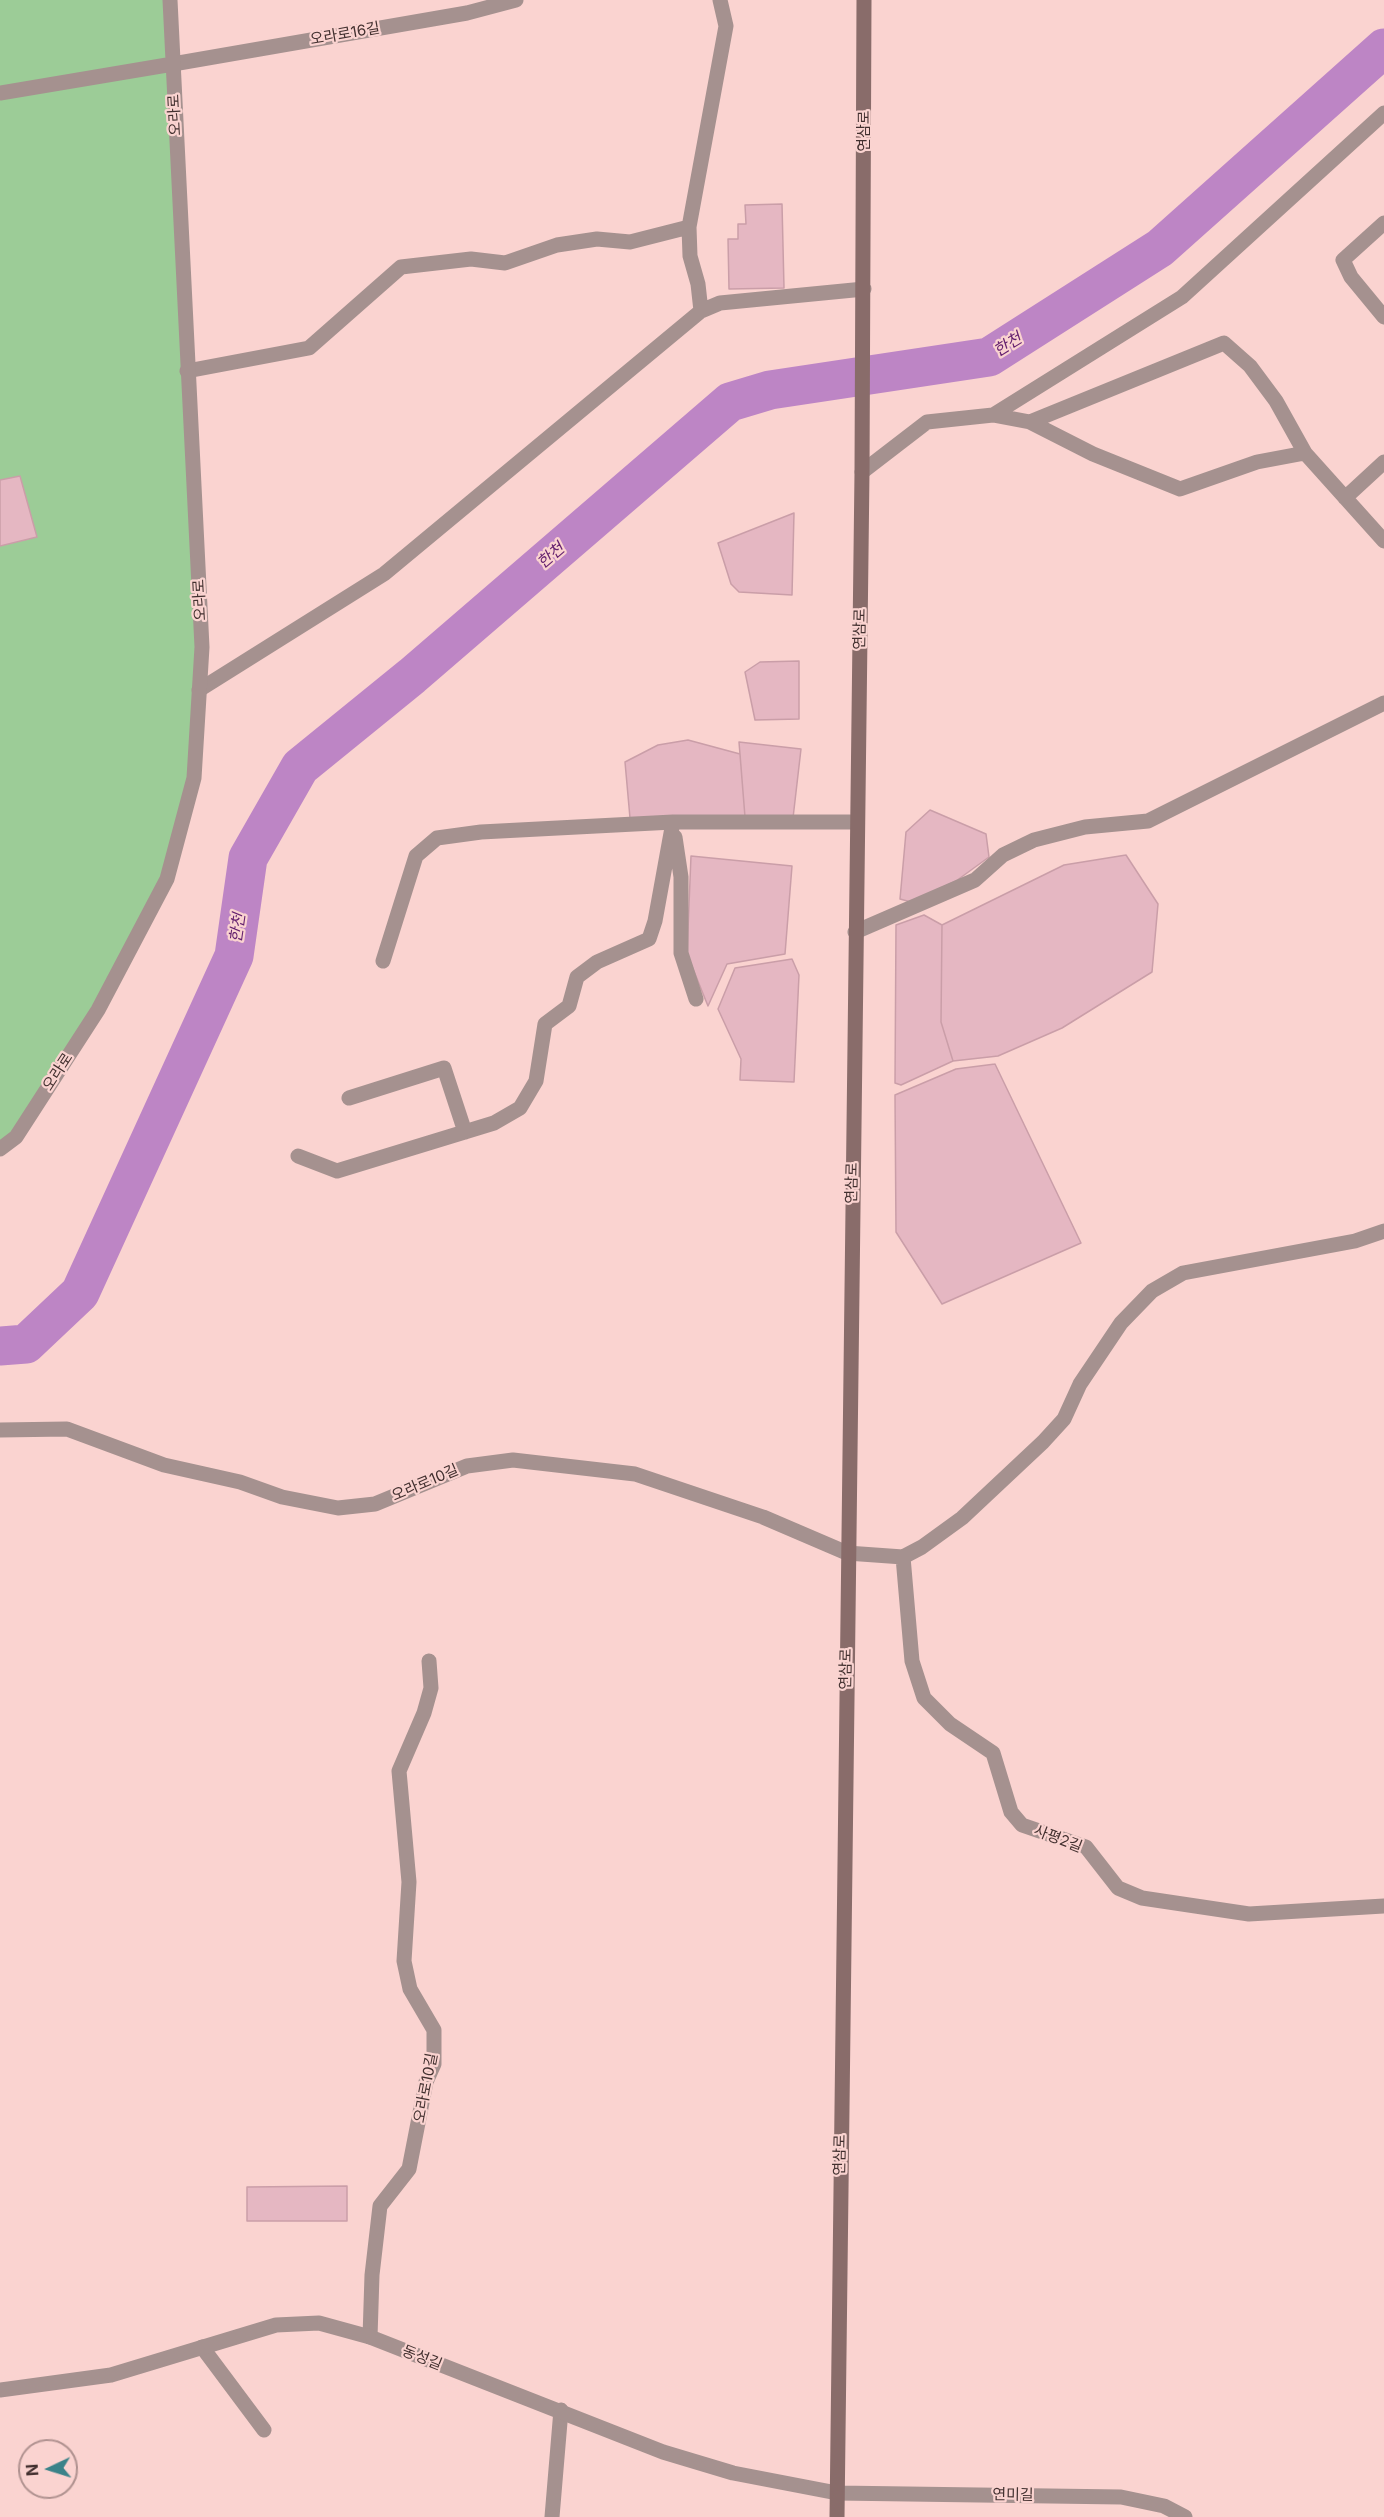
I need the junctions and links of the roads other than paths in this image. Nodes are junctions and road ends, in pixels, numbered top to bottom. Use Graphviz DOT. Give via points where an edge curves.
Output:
graph roads {
  1 [pos="170,0"];
  2 [pos="516,0"];
  3 [pos="720,0"];
  4 [pos="864,0"];
  5 [pos="464,7"];
  6 [pos="173,63"];
  7 [pos="0,93"];
  8 [pos="1384,113"];
  9 [pos="1384,223"];
  10 [pos="688,226"];
  11 [pos="864,294"];
  12 [pos="701,311"];
  13 [pos="1384,317"];
  14 [pos="187,371"];
  15 [pos="993,415"];
  16 [pos="1030,422"];
  17 [pos="1305,453"];
  18 [pos="1384,462"];
  19 [pos="862,472"];
  20 [pos="1346,498"];
  21 [pos="1384,541"];
  22 [pos="199,690"];
  23 [pos="1384,703"];
  24 [pos="673,822"];
  25 [pos="857,822"];
  26 [pos="855,932"];
  27 [pos="383,961"];
  28 [pos="696,999"];
  29 [pos="349,1098"];
  30 [pos="465,1132"];
  31 [pos="0,1149"];
  32 [pos="298,1156"];
  33 [pos="1384,1231"];
  34 [pos="0,1430"];
  35 [pos="847,1553"];
  36 [pos="903,1557"];
  37 [pos="429,1661"];
  38 [pos="1384,1906"];
  39 [pos="370,2337"];
  40 [pos="202,2347"];
  41 [pos="0,2390"];
  42 [pos="561,2410"];
  43 [pos="264,2430"];
  44 [pos="837,2493"];
  45 [pos="552,2517"];
  46 [pos="837,2517"];
  47 [pos="1185,2517"];
  1 -- 6 [label="street, 오라로"];
  2 -- 5 [label="street, 오라로16길"];
  3 -- 10 [label="street" via="726,26"];
  4 -- 11 [label="main road, 연삼로"];
  5 -- 6 [label="street, 오라로16길"];
  6 -- 7 [label="street, 오라로16길"];
  6 -- 14 [label="street, 오라로"];
  8 -- 15 [label="street" via="1182,297"];
  9 -- 13 [label="street" via="1343,260 1351,277"];
  10 -- 12 [label="street"];
  10 -- 14 [label="street" via="630,242 597,239 557,245 505,263 471,260 401,267 309,348"];
  11 -- 12 [label="street" via="720,303"];
  11 -- 19 [label="main road, 연삼로"];
  12 -- 22 [label="street" via="384,574"];
  14 -- 22 [label="street, 오라로" via="202,647"];
  15 -- 16 [label="street"];
  15 -- 19 [label="street" via="927,422"];
  16 -- 17 [label="street" via="1093,454 1180,489 1257,462"];
  16 -- 17 [label="street" via="1224,343 1250,366 1276,401"];
  17 -- 20 [label="street"];
  18 -- 20 [label="street"];
  19 -- 25 [label="main road, 연삼로"];
  20 -- 21 [label="street"];
  22 -- 31 [label="street, 오라로" via="194,778 166,879 98,1010 16,1137"];
  23 -- 26 [label="street" via="1148,821 1085,827 1034,840 1004,855 975,880"];
  24 -- 25 [label="street"];
  24 -- 27 [label="street" via="437,838 417,856"];
  24 -- 28 [label="street" via="681,877 681,953"];
  24 -- 30 [label="street" via="649,939 597,962 576,977 568,1006 545,1023 536,1081 520,1108 494,1123"];
  25 -- 26 [label="main road, 연삼로"];
  26 -- 35 [label="main road, 연삼로"];
  29 -- 30 [label="street" via="444,1068"];
  30 -- 32 [label="street" via="338,1171"];
  33 -- 36 [label="street" via="1355,1241 1183,1274 1152,1291 1121,1323 1080,1384 1064,1419 1043,1442 962,1518"];
  34 -- 35 [label="street, 오라로10길" via="67,1429 164,1466 338,1508 375,1504 467,1466 513,1460 635,1474 763,1517"];
  35 -- 36 [label="street, 오라로10길"];
  35 -- 44 [label="main road, 연삼로"];
  36 -- 38 [label="street, 사평2길" via="912,1661 924,1698 950,1724 993,1753 1011,1812 1022,1825 1086,1847 1118,1888 1142,1899 1249,1914"];
  37 -- 39 [label="street, 오라로10길" via="431,1688 399,1771 409,1882 404,1961 410,1989 434,2030 434,2064 426,2082 409,2169 380,2206"];
  39 -- 40 [label="street, 동성길" via="319,2323 276,2325"];
  39 -- 42 [label="street, 동성길"];
  40 -- 41 [label="street, 동성길" via="111,2375"];
  40 -- 43 [label="street"];
  42 -- 44 [label="street, 동성길" via="663,2452 733,2473"];
  42 -- 45 [label="street"];
  44 -- 46 [label="main road, 연삼로"];
  44 -- 47 [label="street, 연미길" via="1121,2497 1164,2506"];
}
